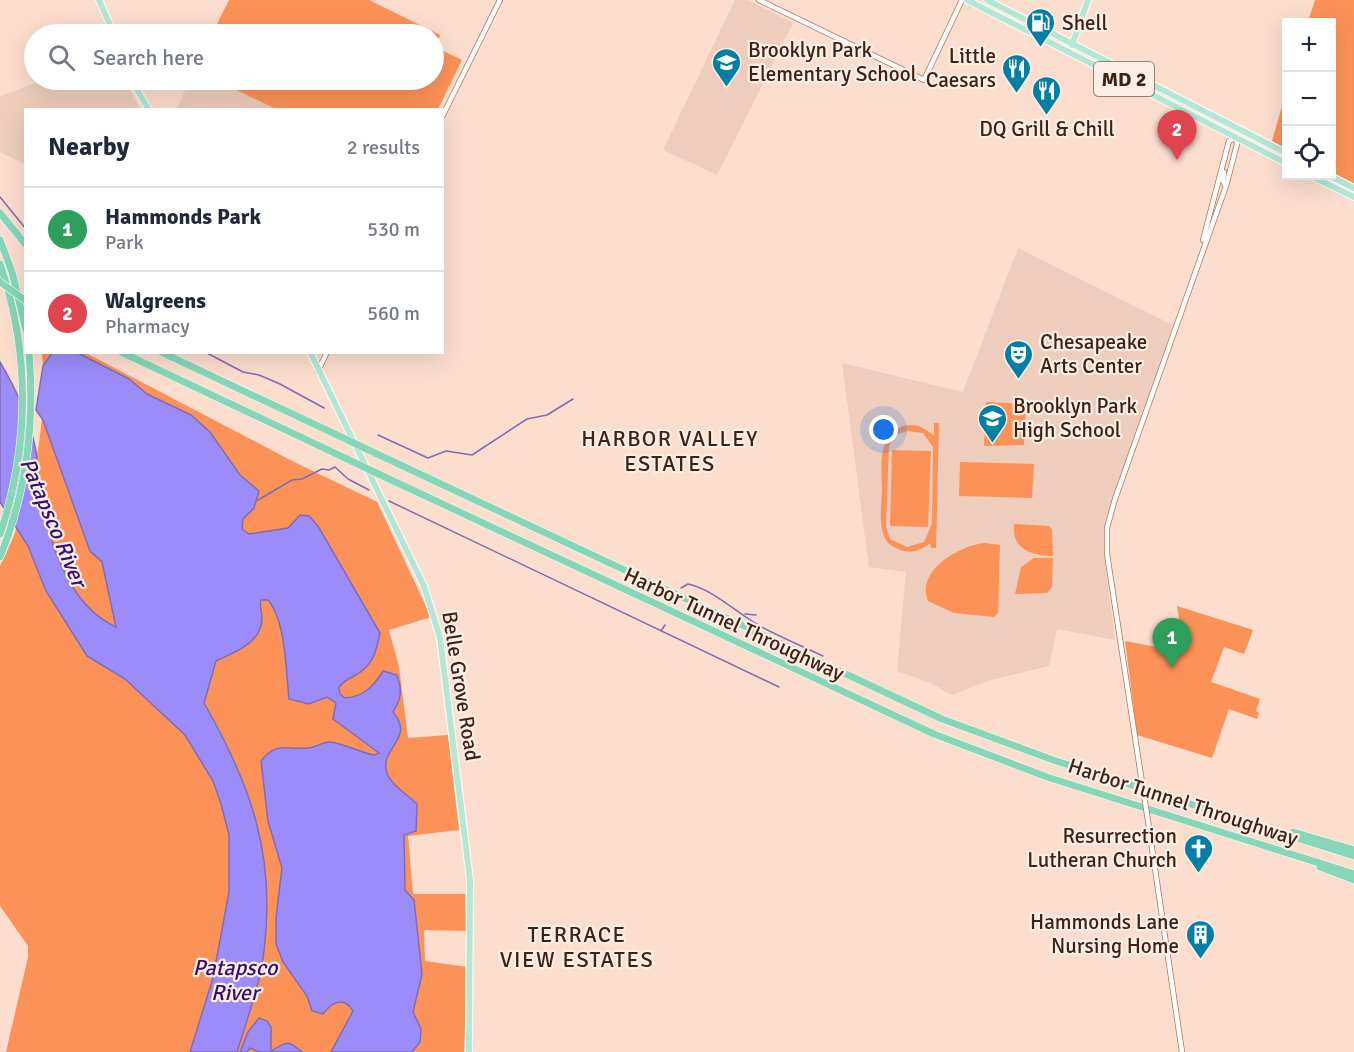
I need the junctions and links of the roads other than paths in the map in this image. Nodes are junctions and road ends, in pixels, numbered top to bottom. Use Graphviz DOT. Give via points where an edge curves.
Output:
graph roads {
  1 [pos="99,0"];
  2 [pos="500,0"];
  3 [pos="759,0"];
  4 [pos="962,0"];
  5 [pos="967,0"];
  6 [pos="987,0"];
  7 [pos="1088,0"];
  8 [pos="110,24"];
  9 [pos="1073,43"];
  10 [pos="1070,51"];
  11 [pos="137,90"];
  12 [pos="148,108"];
  13 [pos="444,113"];
  14 [pos="1236,136"];
  15 [pos="1282,150"];
  16 [pos="1282,160"];
  17 [pos="1223,166"];
  18 [pos="1336,179"];
  19 [pos="1319,180"];
  20 [pos="1217,184"];
  21 [pos="1226,186"];
  22 [pos="1354,188"];
  23 [pos="1354,198"];
  24 [pos="0,213"];
  25 [pos="1215,215"];
  26 [pos="0,240"];
  27 [pos="24,243"];
  28 [pos="1200,257"];
  29 [pos="0,264"];
  30 [pos="0,282"];
  31 [pos="24,300"];
  32 [pos="24,322"];
  33 [pos="29,354"];
  34 [pos="125,354"];
  35 [pos="165,354"];
  36 [pos="311,354"];
  37 [pos="326,354"];
  38 [pos="318,371"];
  39 [pos="0,534"];
  40 [pos="0,557"];
  41 [pos="1192,805"];
  42 [pos="1354,850"];
  43 [pos="1354,856"];
  44 [pos="1302,857"];
  45 [pos="1354,874"];
  46 [pos="1354,880"];
  47 [pos="469,1052"];
  48 [pos="1182,1052"];
  1 -- 8 [label="main road"];
  2 -- 13 [label="street"];
  3 -- 4 [label="street" via="924,80"];
  5 -- 10 [label="main road, MD 2"];
  6 -- 9 [label="main road, MD 2"];
  7 -- 9 [label="main road"];
  9 -- 10 [label="main road"];
  9 -- 15 [label="main road, MD 2"];
  10 -- 14 [label="main road, MD 2"];
  11 -- 12 [label="main road"];
  14 -- 16 [label="main road, MD 2"];
  14 -- 17 [label="street" via="1229,141"];
  14 -- 21 [label="street"];
  17 -- 20 [label="street"];
  17 -- 21 [label="street" via="1222,182"];
  18 -- 22 [label="main road"];
  19 -- 23 [label="main road"];
  20 -- 25 [label="street"];
  20 -- 28 [label="street"];
  21 -- 25 [label="street"];
  24 -- 27 [label="highway"];
  25 -- 28 [label="street"];
  26 -- 32 [label="highway"];
  28 -- 48 [label="street, bridge" via="1107,528 1107,554"];
  29 -- 39 [label="highway" via="12,302 22,371 20,453"];
  30 -- 31 [label="highway, bridge"];
  33 -- 40 [label="highway" via="32,403 26,467"];
  34 -- 44 [label="highway, Harbor Tunnel Throughway, bridge" via="934,734 1047,777"];
  35 -- 41 [label="highway, Harbor Tunnel Throughway, bridge" via="942,719"];
  36 -- 38 [label="main road, Belle Grove Road"];
  37 -- 38 [label="street"];
  38 -- 47 [label="main road, Belle Grove Road" via="424,586 440,638 470,880"];
  41 -- 42 [label="highway"];
  41 -- 43 [label="highway, Harbor Tunnel Throughway"];
  44 -- 45 [label="highway, Harbor Tunnel Throughway"];
  44 -- 46 [label="highway"];
}
